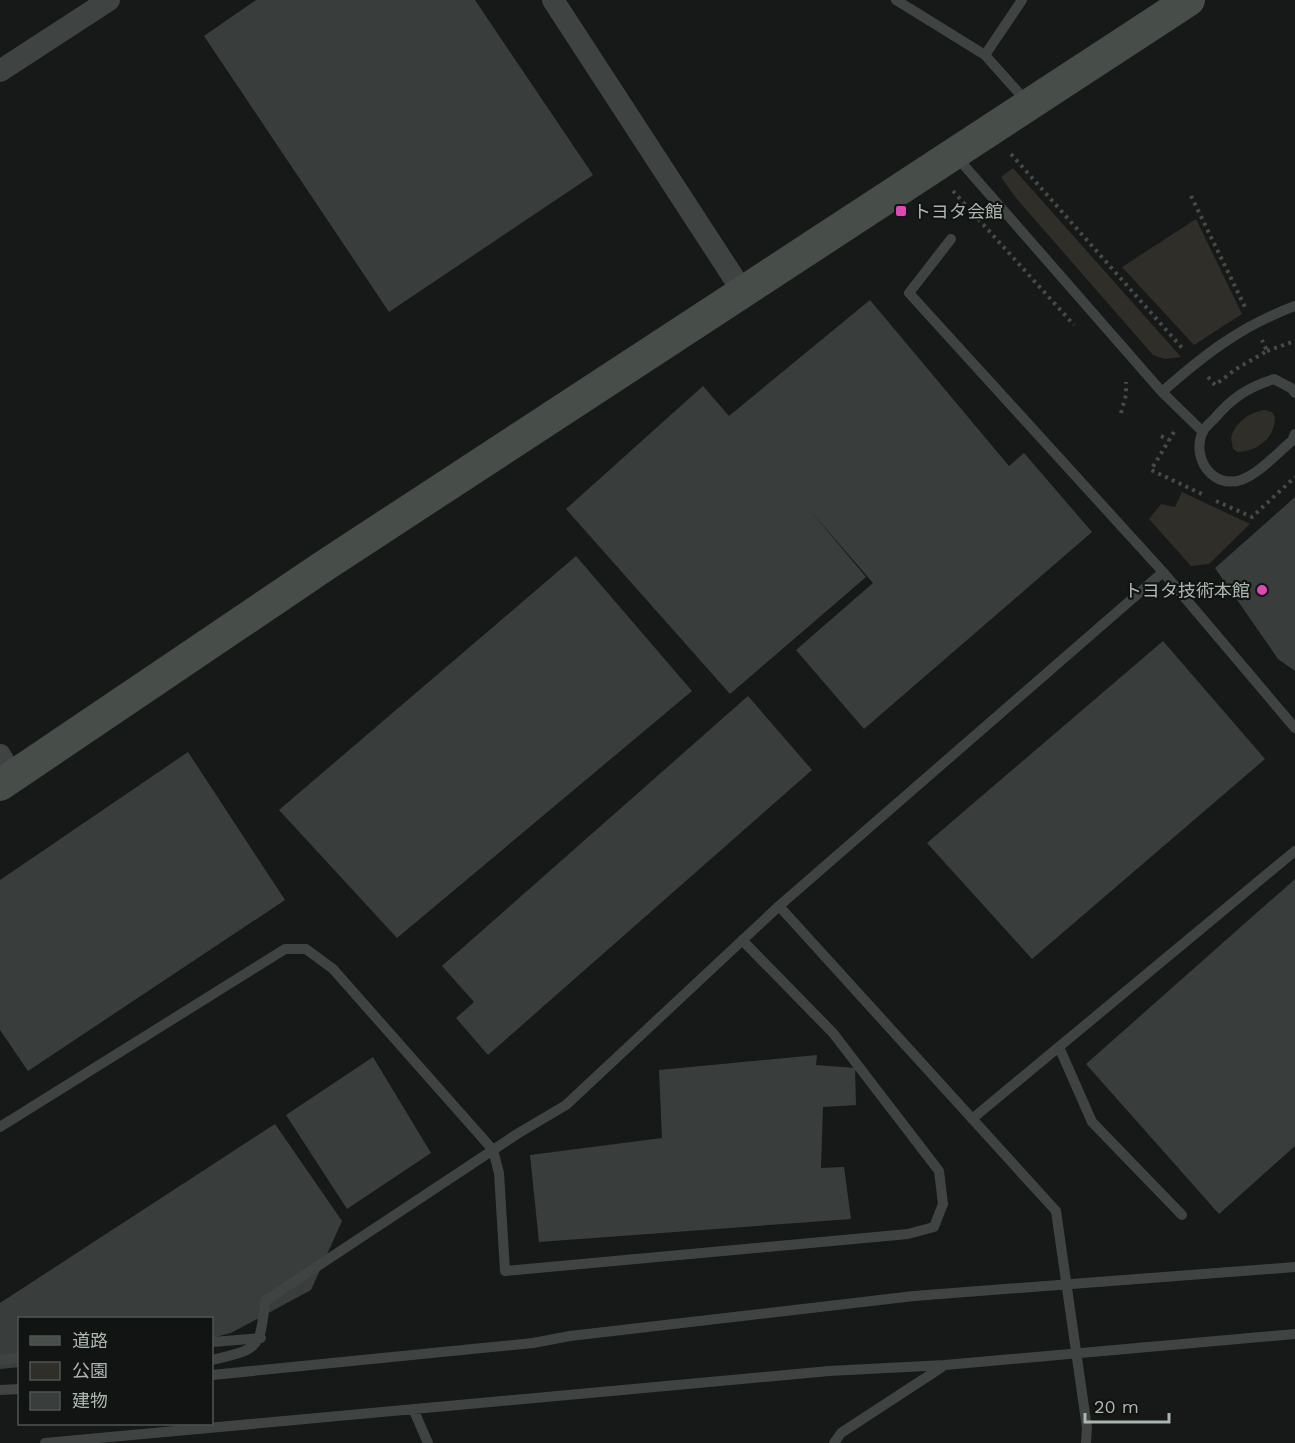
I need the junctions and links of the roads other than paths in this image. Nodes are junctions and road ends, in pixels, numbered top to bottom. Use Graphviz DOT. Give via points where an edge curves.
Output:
graph roads {
  1 [pos="109,0"];
  2 [pos="553,0"];
  3 [pos="896,0"];
  4 [pos="1022,0"];
  5 [pos="1187,0"];
  6 [pos="985,55"];
  7 [pos="0,71"];
  8 [pos="1030,105"];
  9 [pos="955,155"];
  10 [pos="951,238"];
  11 [pos="743,292"];
  12 [pos="1295,306"];
  13 [pos="1162,392"];
  14 [pos="1295,393"];
  15 [pos="1203,432"];
  16 [pos="1295,434"];
  17 [pos="1163,572"];
  18 [pos="1295,728"];
  19 [pos="4,772"];
  20 [pos="1295,851"];
  21 [pos="779,906"];
  22 [pos="742,940"];
  23 [pos="1059,1047"];
  24 [pos="972,1119"];
  25 [pos="0,1127"];
  26 [pos="493,1150"];
  27 [pos="1182,1215"];
  28 [pos="1295,1267"];
  29 [pos="1295,1334"];
  30 [pos="261,1338"];
  31 [pos="213,1342"];
  32 [pos="18,1358"];
  33 [pos="0,1360"];
  34 [pos="213,1360"];
  35 [pos="945,1365"];
  36 [pos="213,1375"];
  37 [pos="18,1389"];
  38 [pos="0,1390"];
  39 [pos="414,1411"];
  40 [pos="45,1443"];
  41 [pos="428,1443"];
  42 [pos="834,1443"];
  43 [pos="1086,1443"];
  1 -- 7 [label="street"];
  2 -- 11 [label="street"];
  3 -- 6 [label="lane"];
  4 -- 6 [label="lane"];
  5 -- 8 [label="street"];
  6 -- 8 [label="lane"];
  8 -- 9 [label="street"];
  9 -- 11 [label="street"];
  9 -- 13 [label="lane"];
  10 -- 17 [label="lane" via="909,293"];
  11 -- 19 [label="street"];
  12 -- 13 [label="lane" via="1253,323 1207,352"];
  13 -- 15 [label="lane"];
  14 -- 15 [label="lane" via="1274,379 1250,387 1228,403"];
  15 -- 16 [label="lane" via="1199,453 1209,474 1227,482 1255,473"];
  17 -- 18 [label="lane"];
  17 -- 21 [label="lane"];
  20 -- 23 [label="lane"];
  21 -- 22 [label="lane"];
  21 -- 24 [label="lane"];
  22 -- 26 [label="lane" via="566,1105"];
  22 -- 26 [label="lane" via="833,1033 939,1171 943,1204 934,1227 908,1234 505,1271 500,1173"];
  23 -- 24 [label="lane"];
  23 -- 27 [label="lane" via="1092,1122"];
  24 -- 43 [label="lane, bridge" via="1056,1211"];
  25 -- 26 [label="lane" via="285,949 306,949 333,969"];
  26 -- 30 [label="lane" via="265,1301"];
  28 -- 36 [label="lane" via="914,1296 533,1343"];
  29 -- 35 [label="lane"];
  30 -- 31 [label="lane"];
  30 -- 34 [label="lane" via="254,1347"];
  32 -- 33 [label="lane"];
  35 -- 39 [label="lane" via="829,1371"];
  35 -- 42 [label="lane" via="842,1433"];
  37 -- 38 [label="lane"];
  39 -- 40 [label="lane"];
  39 -- 41 [label="lane"];
}
